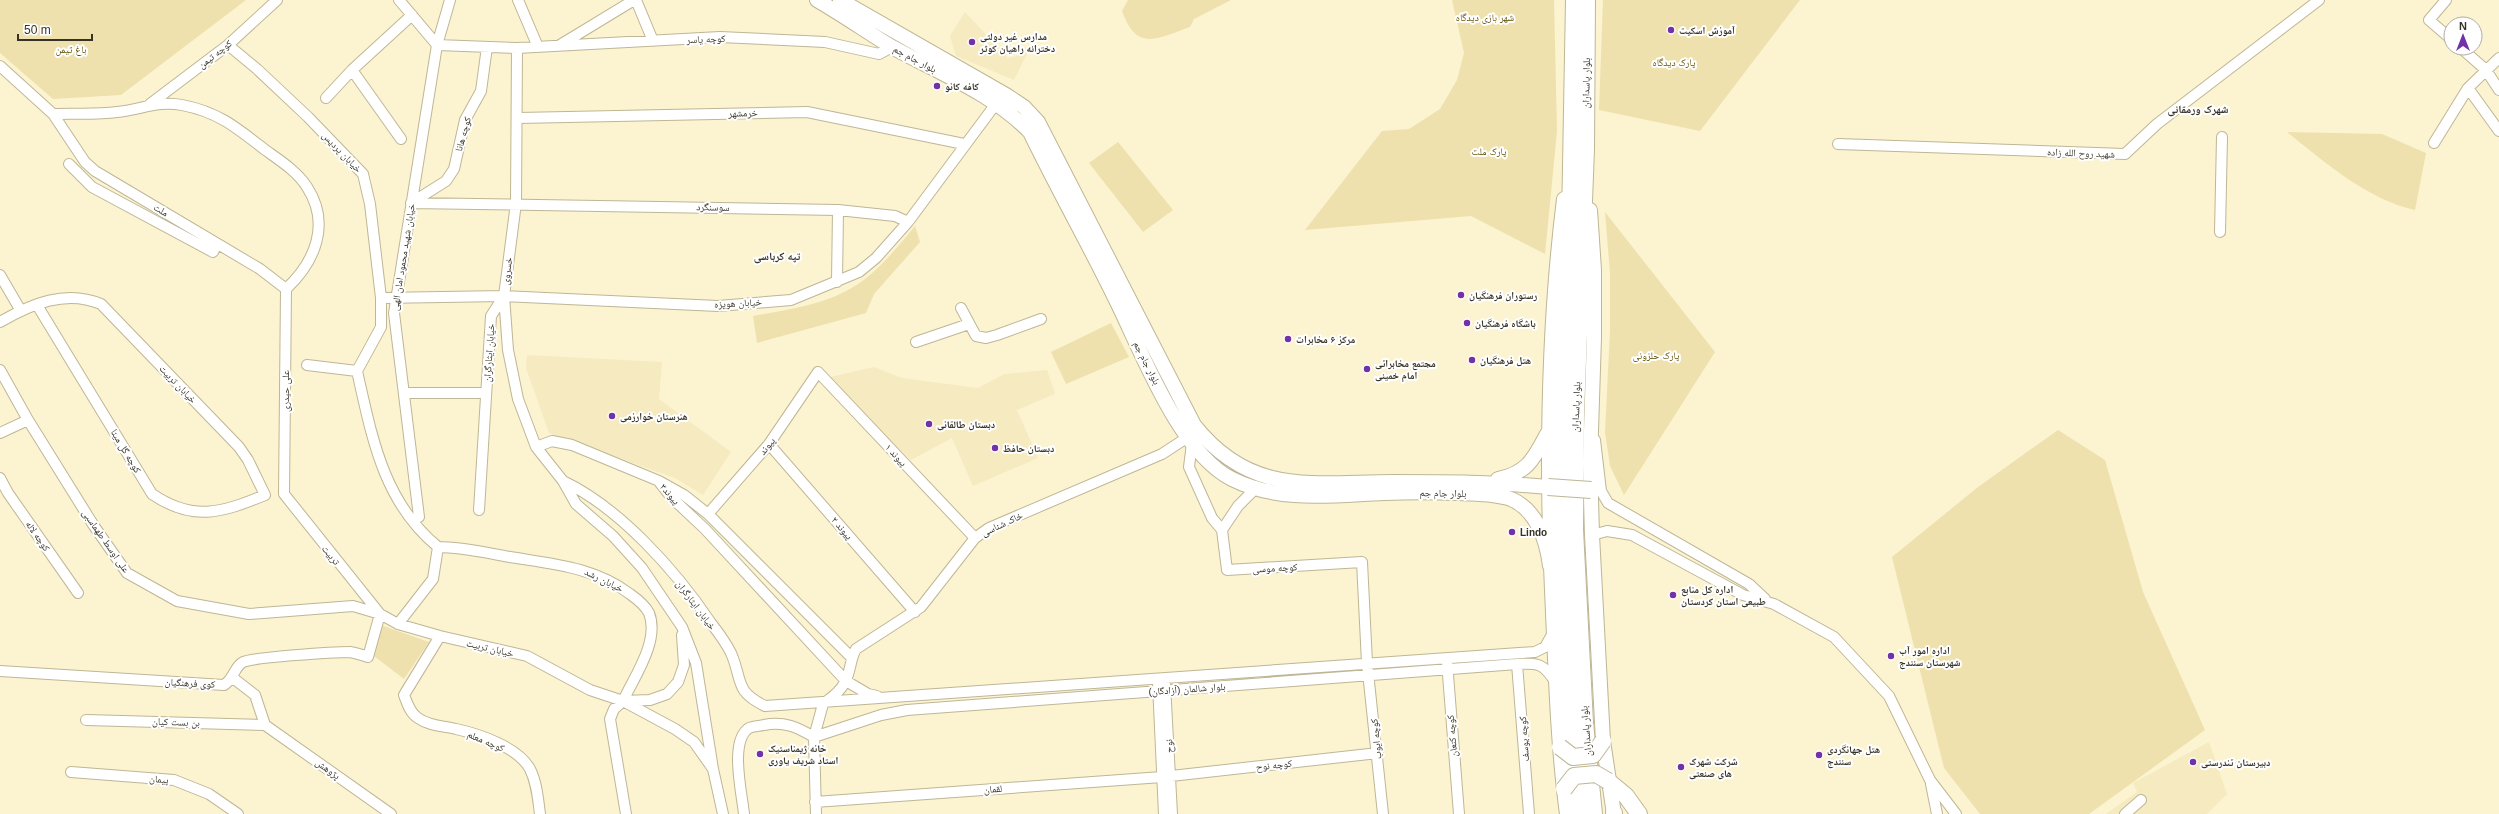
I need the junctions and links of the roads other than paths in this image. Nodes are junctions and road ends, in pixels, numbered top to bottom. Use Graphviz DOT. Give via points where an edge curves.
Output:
graph roads {
  1 [pos="277,0"];
  2 [pos="399,0"];
  3 [pos="450,0"];
  4 [pos="635,0"];
  5 [pos="817,0"];
  6 [pos="840,0"];
  7 [pos="1574,0"];
  8 [pos="1587,0"];
  9 [pos="2319,0"];
  10 [pos="2446,0"];
  11 [pos="521,1"];
  12 [pos="412,15"];
  13 [pos="2443,32"];
  14 [pos="653,41"];
  15 [pos="228,45"];
  16 [pos="438,45"];
  17 [pos="559,46"];
  18 [pos="487,47"];
  19 [pos="538,47"];
  20 [pos="892,47"];
  21 [pos="517,48"];
  22 [pos="2470,56"];
  23 [pos="2499,58"];
  24 [pos="0,66"];
  25 [pos="352,70"];
  26 [pos="2486,71"];
  27 [pos="2468,88"];
  28 [pos="2499,90"];
  29 [pos="326,98"];
  30 [pos="150,104"];
  31 [pos="995,105"];
  32 [pos="53,114"];
  33 [pos="518,118"];
  34 [pos="2499,131"];
  35 [pos="2222,137"];
  36 [pos="401,139"];
  37 [pos="2434,143"];
  38 [pos="964,144"];
  39 [pos="1838,144"];
  40 [pos="1578,149"];
  41 [pos="69,164"];
  42 [pos="411,203"];
  43 [pos="516,203"];
  44 [pos="838,210"];
  45 [pos="908,222"];
  46 [pos="2220,232"];
  47 [pos="218,244"];
  48 [pos="0,275"];
  49 [pos="837,282"];
  50 [pos="286,289"];
  51 [pos="504,296"];
  52 [pos="396,297"];
  53 [pos="381,298"];
  54 [pos="37,305"];
  55 [pos="961,308"];
  56 [pos="21,311"];
  57 [pos="1041,319"];
  58 [pos="0,322"];
  59 [pos="970,324"];
  60 [pos="916,342"];
  61 [pos="306,365"];
  62 [pos="0,370"];
  63 [pos="357,371"];
  64 [pos="818,372"];
  65 [pos="404,393"];
  66 [pos="486,393"];
  67 [pos="28,420"];
  68 [pos="1591,427"];
  69 [pos="1549,430"];
  70 [pos="0,433"];
  71 [pos="1190,440"];
  72 [pos="769,444"];
  73 [pos="536,447"];
  74 [pos="0,478"];
  75 [pos="563,481"];
  76 [pos="658,481"];
  77 [pos="1482,482"];
  78 [pos="1548,487"];
  79 [pos="1256,488"];
  80 [pos="1327,490"];
  81 [pos="1591,490"];
  82 [pos="4,494"];
  83 [pos="284,494"];
  84 [pos="265,495"];
  85 [pos="479,510"];
  86 [pos="708,514"];
  87 [pos="419,517"];
  88 [pos="1222,530"];
  89 [pos="1592,535"];
  90 [pos="975,538"];
  91 [pos="1680,545"];
  92 [pos="438,547"];
  93 [pos="1674,557"];
  94 [pos="1362,562"];
  95 [pos="1550,566"];
  96 [pos="78,593"];
  97 [pos="1764,599"];
  98 [pos="353,606"];
  99 [pos="915,612"];
  100 [pos="380,614"];
  101 [pos="398,624"];
  102 [pos="682,627"];
  103 [pos="1554,633"];
  104 [pos="440,636"];
  105 [pos="851,657"];
  106 [pos="1446,658"];
  107 [pos="1367,663"];
  108 [pos="1517,664"];
  109 [pos="1447,669"];
  110 [pos="0,672"];
  111 [pos="1369,676"];
  112 [pos="233,678"];
  113 [pos="1161,678"];
  114 [pos="846,681"];
  115 [pos="1556,683"];
  116 [pos="1031,688"];
  117 [pos="1162,691"];
  118 [pos="887,697"];
  119 [pos="623,701"];
  120 [pos="1032,701"];
  121 [pos="823,704"];
  122 [pos="86,720"];
  123 [pos="266,725"];
  124 [pos="814,737"];
  125 [pos="1603,741"];
  126 [pos="1560,747"];
  127 [pos="1378,753"];
  128 [pos="713,769"];
  129 [pos="71,772"];
  130 [pos="1166,776"];
  131 [pos="1608,780"];
  132 [pos="1930,780"];
  133 [pos="1564,789"];
  134 [pos="2141,800"];
  135 [pos="815,802"];
  136 [pos="238,814"];
  137 [pos="391,814"];
  138 [pos="540,814"];
  139 [pos="626,814"];
  140 [pos="723,814"];
  141 [pos="744,814"];
  142 [pos="816,814"];
  143 [pos="1164,814"];
  144 [pos="1172,814"];
  145 [pos="1383,814"];
  146 [pos="1459,814"];
  147 [pos="1529,814"];
  148 [pos="1567,814"];
  149 [pos="1580,814"];
  150 [pos="1594,814"];
  151 [pos="1614,814"];
  152 [pos="1639,814"];
  153 [pos="1937,814"];
  154 [pos="1956,814"];
  155 [pos="2125,814"];
  1 -- 15 [label="street, کوچه تیمن"];
  2 -- 12 [label="street"];
  3 -- 16 [label="street, خیابان شهید محمود امان الهی"];
  4 -- 14 [label="street"];
  4 -- 17 [label="street"];
  5 -- 20 [label="main road, بلوار جام جم"];
  6 -- 80 [label="main road, بلوار جام جم" via="1024,107 1038,122 1194,425 1205,440 1235,464 1255,473"];
  7 -- 40 [label="main road, بلوار پاسداران"];
  8 -- 40 [label="main road, بلوار پاسداران"];
  9 -- 39 [label="street, شهید روح الله زاده" via="2157,124 2125,154"];
  10 -- 13 [label="street" via="2430,20"];
  11 -- 19 [label="street"];
  12 -- 16 [label="street"];
  12 -- 25 [label="street"];
  14 -- 17 [label="street, کوچه یاسر"];
  14 -- 20 [label="street, کوچه یاسر" via="720,37 825,42 878,54"];
  15 -- 30 [label="street, کوچه تیمن"];
  15 -- 53 [label="street, خیابان پردیس" via="308,117 363,174 370,204"];
  16 -- 18 [label="street, کوچه یاسر"];
  16 -- 42 [label="street, خیابان شهید محمود امان الهی"];
  17 -- 19 [label="street, کوچه یاسر"];
  18 -- 21 [label="street, کوچه یاسر"];
  18 -- 42 [label="street, کوچه هانا" via="480,90 465,120 454,170 446,181"];
  19 -- 21 [label="street, کوچه یاسر"];
  20 -- 31 [label="main road, بلوار جام جم" via="960,82"];
  21 -- 33 [label="street, خسروی"];
  22 -- 26 [label="street"];
  23 -- 26 [label="street"];
  24 -- 32 [label="street, ملت"];
  25 -- 29 [label="street"];
  25 -- 36 [label="street"];
  26 -- 27 [label="street"];
  26 -- 28 [label="street"];
  27 -- 34 [label="street"];
  27 -- 37 [label="street"];
  30 -- 32 [label="street" via="118,112"];
  30 -- 50 [label="street" via="182,105 227,120 293,171 306,186 317,206 319,229 312,257 300,276"];
  31 -- 38 [label="street, خیابان هویزه"];
  31 -- 71 [label="main road, بلوار جام جم" via="1014,115 1030,132 1144,360"];
  32 -- 47 [label="street, ملت" via="85,162 95,171"];
  33 -- 38 [label="street, خرمشهر" via="807,112"];
  33 -- 43 [label="street, خسروی"];
  35 -- 46 [label="street"];
  38 -- 45 [label="street, خیابان هویزه"];
  40 -- 68 [label="main road" via="1594,270"];
  40 -- 69 [label="main road" via="1555,270"];
  40 -- 149 [label="main road, بلوار پاسداران" via="1562,412 1562,530 1570,717"];
  40 -- 150 [label="main road, بلوار پاسداران" via="1575,530 1584,723"];
  41 -- 47 [label="street" via="92,187 213,252"];
  42 -- 43 [label="street, سوسنگرد"];
  42 -- 52 [label="street, خیابان شهید محمود امان الهی"];
  43 -- 44 [label="street, سوسنگرد"];
  43 -- 51 [label="street, خسروی"];
  44 -- 45 [label="street, سوسنگرد" via="895,216"];
  44 -- 49 [label="street"];
  45 -- 49 [label="street, خیابان هویزه" via="876,258 859,272"];
  47 -- 50 [label="street, ملت"];
  48 -- 56 [label="street"];
  49 -- 51 [label="street, خیابان هویزه" via="792,300 718,306"];
  50 -- 83 [label="street, علی حیدری"];
  51 -- 52 [label="street, خیابان هویزه"];
  51 -- 66 [label="street, خیابان ایثارگران" via="491,316"];
  51 -- 73 [label="street, خسروی" via="508,350 518,399"];
  52 -- 53 [label="street, خیابان هویزه"];
  52 -- 65 [label="street, خیابان شهید محمود امان الهی" via="395,330"];
  53 -- 63 [label="street, خیابان پردیس" via="381,327"];
  54 -- 56 [label="street, خیابان تربیت"];
  54 -- 84 [label="street, خیابان تربیت" via="54,298 72,297 89,299 101,304 239,447"];
  54 -- 84 [label="street, کوچه گل مینا" via="152,494 170,506 191,512 219,511"];
  55 -- 59 [label="street"];
  56 -- 58 [label="street, خیابان تربیت"];
  57 -- 59 [label="street" via="986,338 976,336"];
  59 -- 60 [label="street"];
  61 -- 63 [label="street"];
  62 -- 67 [label="street, علی اوسط طهماسبی"];
  63 -- 92 [label="street" via="382,470 396,497 420,532"];
  64 -- 72 [label="street, پیوند"];
  64 -- 90 [label="street, پیوند ۱"];
  65 -- 66 [label="street"];
  65 -- 87 [label="street, خیابان شهید محمود امان الهی"];
  66 -- 85 [label="street, خیابان ایثارگران"];
  67 -- 70 [label="street"];
  67 -- 98 [label="street, علی اوسط طهماسبی" via="94,526 127,573 178,601 249,614"];
  68 -- 81 [label="main road"];
  68 -- 91 [label="street" via="1597,449 1601,491 1608,503"];
  69 -- 77 [label="main road" via="1533,459 1522,472"];
  69 -- 78 [label="main road"];
  71 -- 79 [label="main road, بلوار جام جم" via="1217,470 1233,480"];
  71 -- 88 [label="street" via="1189,468 1212,518"];
  71 -- 90 [label="street, خاک شناسی" via="989,528"];
  72 -- 86 [label="street, پیوند"];
  72 -- 99 [label="street, پیوند ۲"];
  73 -- 75 [label="street, خسروی"];
  73 -- 76 [label="street" via="552,441 572,446"];
  74 -- 82 [label="street, کوچه لاله"];
  75 -- 102 [label="street, خسروی" via="576,504 612,536 642,568"];
  75 -- 121 [label="street, خیابان ایثارگران" via="582,490 621,520 685,588 731,653 739,681 749,698 765,706"];
  76 -- 86 [label="street, پیوند۳" via="684,495"];
  76 -- 114 [label="street, پیوند۳"];
  77 -- 78 [label="main road, بلوار جام جم"];
  77 -- 80 [label="main road, بلوار جام جم" via="1381,482"];
  78 -- 81 [label="main road, bridge"];
  78 -- 95 [label="main road"];
  79 -- 80 [label="main road, بلوار جام جم" via="1300,497"];
  79 -- 88 [label="street" via="1238,506"];
  80 -- 95 [label="main road, بلوار جام جم" via="1439,492 1492,495 1512,500 1529,513 1540,528 1548,549"];
  81 -- 89 [label="main road"];
  82 -- 96 [label="street, کوچه لاله"];
  83 -- 100 [label="street, تربیت"];
  86 -- 105 [label="street, پیوند۳"];
  88 -- 94 [label="street, کوچه موسی" via="1228,570"];
  89 -- 93 [label="street" via="1607,531 1632,534"];
  89 -- 125 [label="main road"];
  90 -- 99 [label="street, خاک شناسی" via="921,608"];
  91 -- 93 [label="street"];
  91 -- 97 [label="street" via="1749,584"];
  92 -- 101 [label="street" via="433,579"];
  92 -- 119 [label="street, خیابان رشد" via="572,566 618,585 640,601 649,613 649,646"];
  93 -- 97 [label="street" via="1743,595"];
  94 -- 107 [label="street, کوچه ایوب"];
  95 -- 103 [label="main road"];
  97 -- 132 [label="street" via="1834,638 1889,696"];
  98 -- 100 [label="street, خیابان تربیت"];
  99 -- 105 [label="street, خاک شناسی" via="856,649"];
  100 -- 101 [label="street, خیابان تربیت"];
  100 -- 112 [label="street" via="368,657 349,652 260,659 238,666"];
  101 -- 104 [label="street, خیابان تربیت"];
  102 -- 119 [label="street" via="684,665 678,682 667,694 650,700"];
  102 -- 128 [label="street, خسروی" via="696,663"];
  103 -- 106 [label="street, بلوار شالمان (آزادگان)" via="1545,647 1535,652"];
  103 -- 115 [label="main road"];
  104 -- 119 [label="street, خیابان تربیت" via="526,656 590,690"];
  104 -- 138 [label="street, کوچه معلم" via="404,695 411,711 418,718 431,724 468,732 517,755 529,767 535,779"];
  105 -- 114 [label="street"];
  106 -- 107 [label="street, بلوار شالمان (آزادگان)"];
  106 -- 109 [label="street, کوچه کنعان"];
  107 -- 111 [label="street, کوچه ایوب"];
  107 -- 113 [label="street, بلوار شالمان (آزادگان)"];
  108 -- 109 [label="street, بلوار شالمان (آزادگان)"];
  108 -- 115 [label="street, بلوار شالمان (آزادگان)" via="1537,663 1547,669"];
  108 -- 147 [label="street, کوچه یوسف"];
  109 -- 111 [label="street, بلوار شالمان (آزادگان)"];
  109 -- 146 [label="street, کوچه کنعان"];
  110 -- 112 [label="street, کوی فرهنگیان" via="224,685"];
  111 -- 117 [label="street, بلوار شالمان (آزادگان)"];
  111 -- 127 [label="street, کوچه ایوب"];
  112 -- 123 [label="street" via="255,695"];
  113 -- 116 [label="street, بلوار شالمان (آزادگان)"];
  113 -- 117 [label="street"];
  114 -- 118 [label="street, پیوند۳" via="868,694"];
  114 -- 121 [label="street" via="838,693"];
  115 -- 126 [label="main road"];
  116 -- 118 [label="street, بلوار شالمان (آزادگان)"];
  116 -- 120 [label="street"];
  117 -- 120 [label="street, بلوار شالمان (آزادگان)"];
  117 -- 130 [label="street"];
  118 -- 121 [label="street, بلوار شالمان (آزادگان)"];
  119 -- 128 [label="street" via="694,742"];
  119 -- 139 [label="street, خیابان رشد" via="614,709 610,719 611,738"];
  120 -- 124 [label="street, بلوار شالمان (آزادگان)" via="907,710 882,715"];
  121 -- 124 [label="street"];
  122 -- 123 [label="street, بن بست کیان"];
  123 -- 137 [label="street, پژوهش"];
  124 -- 135 [label="street"];
  124 -- 141 [label="street" via="789,723 750,728 740,738 738,754"];
  125 -- 126 [label="main road, bridge" via="1593,755 1573,757"];
  125 -- 131 [label="main road"];
  126 -- 133 [label="main road"];
  127 -- 130 [label="street, کوچه نوح"];
  127 -- 145 [label="street, کوچه ایوب"];
  128 -- 140 [label="street, خسروی"];
  129 -- 136 [label="street, پیمان" via="174,780 209,794"];
  130 -- 135 [label="street, لقمان"];
  130 -- 143 [label="street"];
  130 -- 144 [label="street"];
  131 -- 133 [label="main road, bridge" via="1596,774 1574,776"];
  131 -- 151 [label="main road"];
  131 -- 152 [label="main road" via="1626,796"];
  132 -- 153 [label="street"];
  132 -- 154 [label="street"];
  133 -- 148 [label="main road"];
  134 -- 155 [label="street"];
  135 -- 142 [label="street"];
}
